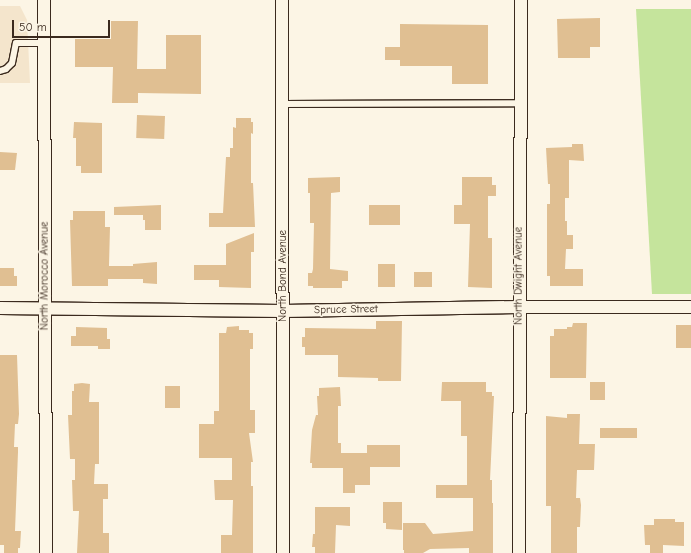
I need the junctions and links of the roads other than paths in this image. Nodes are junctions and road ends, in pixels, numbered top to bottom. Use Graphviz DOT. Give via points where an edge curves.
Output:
graph roads {
  1 [pos="44,0"];
  2 [pos="282,0"];
  3 [pos="521,0"];
  4 [pos="45,43"];
  5 [pos="0,71"];
  6 [pos="284,104"];
  7 [pos="521,104"];
  8 [pos="519,307"];
  9 [pos="691,307"];
  10 [pos="0,308"];
  11 [pos="45,308"];
  12 [pos="283,311"];
  13 [pos="46,553"];
  14 [pos="283,553"];
  15 [pos="519,553"];
  1 -- 4 [label="street, North Morocco Avenue"];
  2 -- 6 [label="street, North Bond Avenue"];
  3 -- 7 [label="street, North Dwight Avenue"];
  4 -- 5 [label="lane" via="16,44 12,63"];
  4 -- 11 [label="street, North Morocco Avenue"];
  6 -- 7 [label="lane"];
  6 -- 12 [label="street, North Bond Avenue"];
  7 -- 8 [label="street, North Dwight Avenue"];
  8 -- 9 [label="street, Spruce Street"];
  8 -- 12 [label="street, Spruce Street"];
  8 -- 15 [label="street, North Dwight Avenue"];
  10 -- 11 [label="street, Spruce Street"];
  11 -- 12 [label="street, Spruce Street"];
  11 -- 13 [label="street, North Morocco Avenue"];
  12 -- 14 [label="street, North Bond Avenue"];
}
